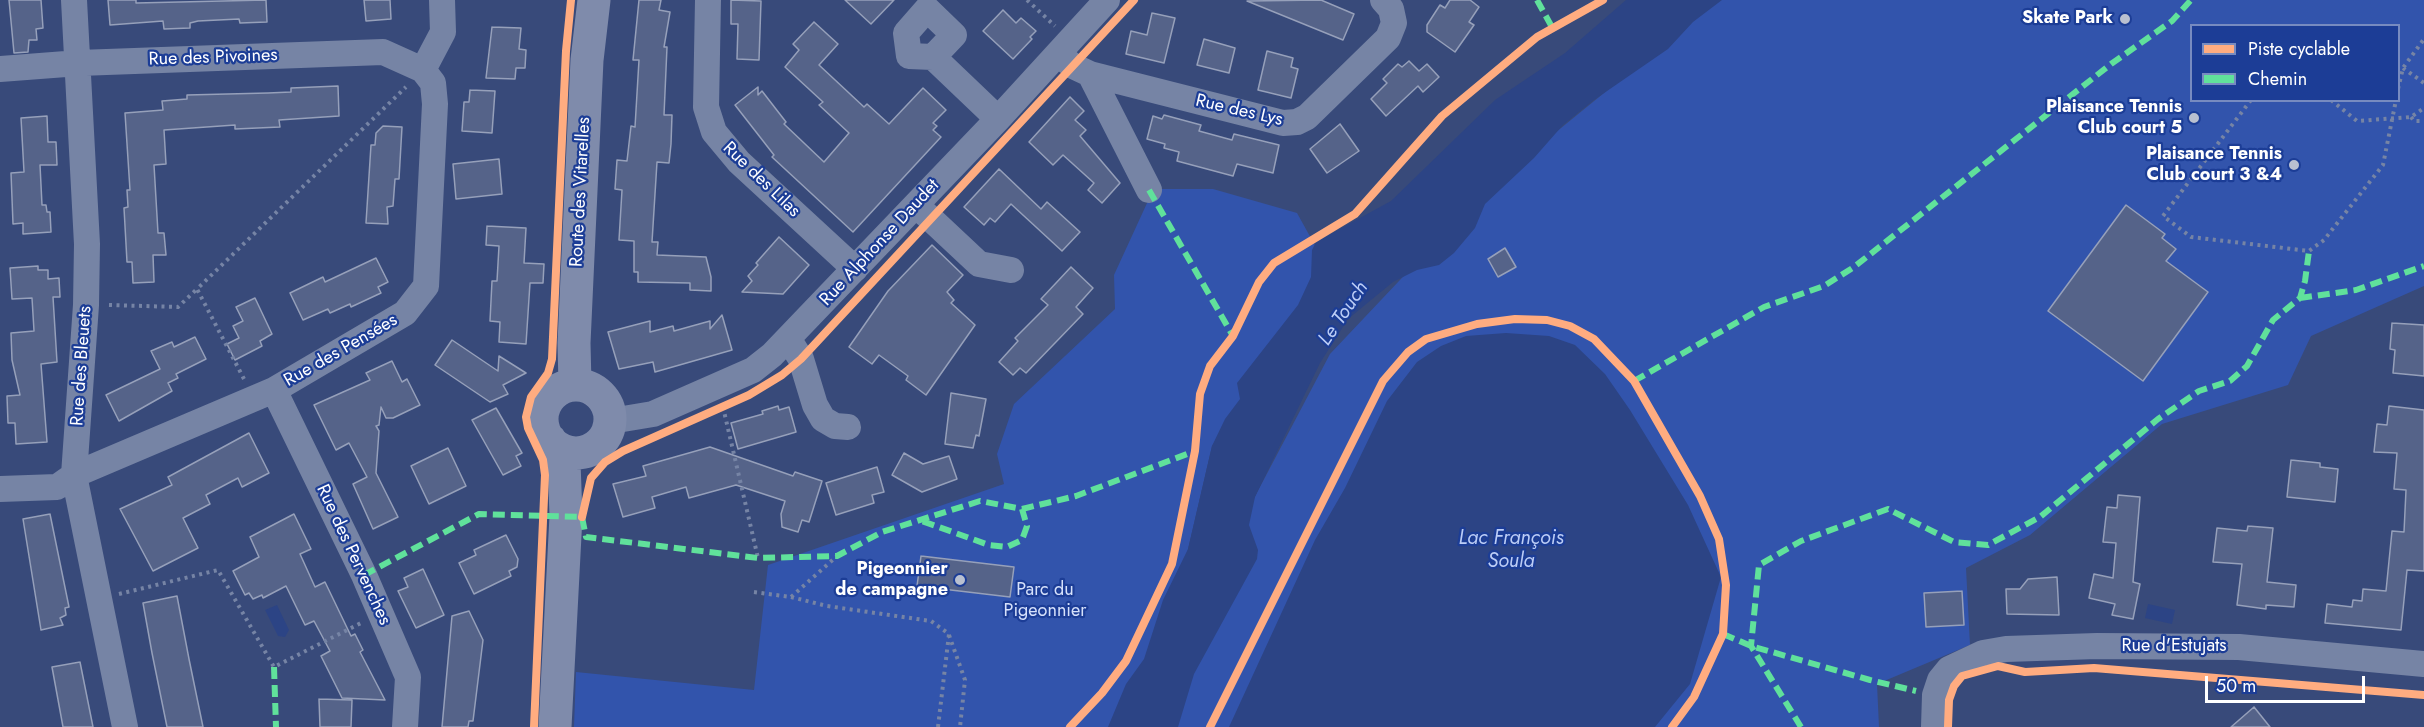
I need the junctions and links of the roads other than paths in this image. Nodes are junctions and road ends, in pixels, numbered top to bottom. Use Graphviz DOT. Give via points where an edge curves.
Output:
graph roads {
  1 [pos="74,0"];
  2 [pos="442,0"];
  3 [pos="594,0"];
  4 [pos="708,0"];
  5 [pos="1107,0"];
  6 [pos="1383,0"];
  7 [pos="1064,47"];
  8 [pos="933,57"];
  9 [pos="79,63"];
  10 [pos="0,69"];
  11 [pos="423,70"];
  12 [pos="1090,74"];
  13 [pos="998,119"];
  14 [pos="1149,190"];
  15 [pos="916,205"];
  16 [pos="855,269"];
  17 [pos="1011,270"];
  18 [pos="789,340"];
  19 [pos="575,385"];
  20 [pos="264,394"];
  21 [pos="610,416"];
  22 [pos="848,427"];
  23 [pos="550,440"];
  24 [pos="587,451"];
  25 [pos="74,475"];
  26 [pos="0,489"];
  27 [pos="566,516"];
  28 [pos="2424,664"];
  29 [pos="126,727"];
  30 [pos="405,727"];
  31 [pos="555,727"];
  32 [pos="1934,727"];
  1 -- 9 [label="street, Rue des Bleuets"];
  2 -- 11 [label="street" via="443,32"];
  3 -- 19 [label="main road, Route des Vitarelles" via="586,71"];
  4 -- 16 [label="street, Rue des Lilas" via="706,107 714,132 739,162"];
  5 -- 7 [label="street, Rue Alphonse Daudet"];
  6 -- 12 [label="street, Rue des Lys" via="1391,9 1394,23 1388,38 1307,117 1297,122 1283,123"];
  7 -- 12 [label="street, Rue des Lys" via="1073,66"];
  7 -- 13 [label="street, Rue Alphonse Daudet"];
  8 -- 13 [label="street"];
  9 -- 10 [label="street, Rue des Pivoines"];
  9 -- 11 [label="street, Rue des Pivoines" via="383,52"];
  9 -- 25 [label="street, Rue des Bleuets" via="87,244"];
  11 -- 20 [label="street, Rue des Pensées" via="433,83 435,104 426,286 405,313"];
  12 -- 14 [label="street"];
  13 -- 15 [label="street, Rue Alphonse Daudet"];
  15 -- 16 [label="street, Rue Alphonse Daudet"];
  15 -- 17 [label="street" via="979,264"];
  16 -- 18 [label="street, Rue Alphonse Daudet"];
  18 -- 21 [label="street, Rue Alphonse Daudet" via="753,370 652,414 623,419"];
  18 -- 22 [label="street" via="801,359 823,419 835,426"];
  19 -- 21 [label="main road" via="599,393"];
  19 -- 23 [label="main road" via="557,391 545,405 542,417"];
  20 -- 25 [label="street, Rue des Pensées"];
  20 -- 30 [label="street, Rue des Pervenches" via="380,613 408,677"];
  21 -- 24 [label="main road" via="608,431"];
  23 -- 24 [label="main road" via="571,452"];
  23 -- 27 [label="main road" via="564,462"];
  24 -- 27 [label="main road"];
  25 -- 26 [label="street, Rue des Pensées" via="57,487"];
  25 -- 29 [label="street, Rue des Bleuets"];
  27 -- 31 [label="main road"];
  28 -- 32 [label="street, Rue d'Estujats" via="2240,647 2006,649 1953,665 1937,686"];
}
